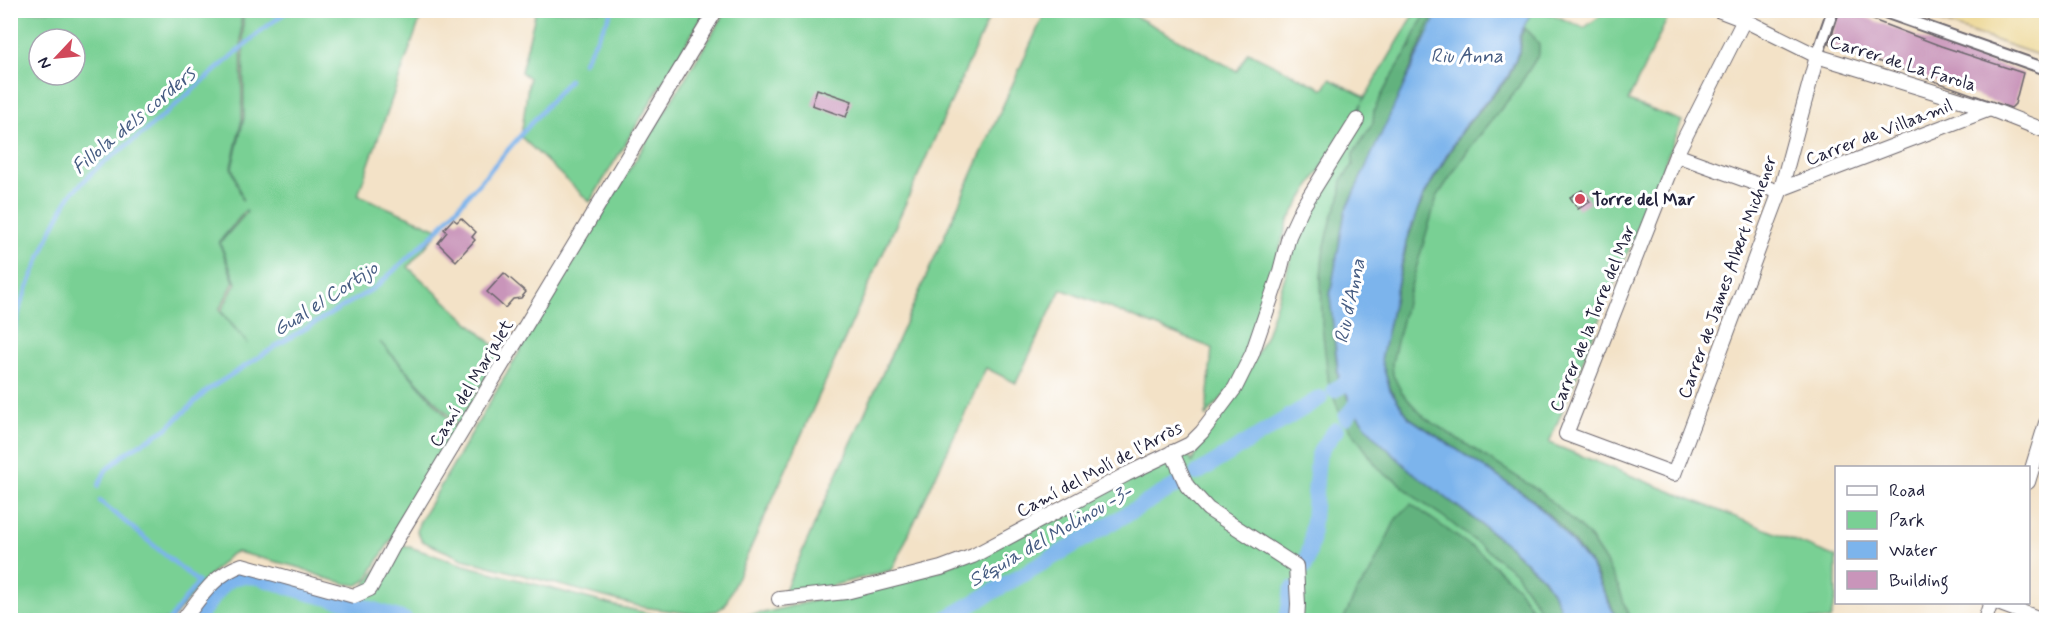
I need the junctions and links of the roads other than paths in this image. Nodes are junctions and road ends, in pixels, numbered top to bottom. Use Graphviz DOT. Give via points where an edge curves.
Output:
graph roads {
  1 [pos="716,10"];
  2 [pos="1718,10"];
  3 [pos="1833,10"];
  4 [pos="1879,10"];
  5 [pos="1744,20"];
  6 [pos="1817,56"];
  7 [pos="2046,69"];
  8 [pos="1990,109"];
  9 [pos="1358,120"];
  10 [pos="2046,131"];
  11 [pos="1676,155"];
  12 [pos="1780,191"];
  13 [pos="2046,423"];
  14 [pos="1172,452"];
  15 [pos="1674,474"];
  16 [pos="2030,475"];
  17 [pos="779,599"];
  18 [pos="1993,604"];
  19 [pos="1996,604"];
  20 [pos="183,621"];
  21 [pos="1297,621"];
  22 [pos="1985,621"];
  23 [pos="2043,621"];
  1 -- 20 [label="street, Camí del Marjalet" via="370,589 354,596 242,565 226,570 214,580"];
  2 -- 5 [label="street, Carrer de La Farola"];
  3 -- 6 [label="street"];
  4 -- 7 [label="street"];
  5 -- 6 [label="street, Carrer de La Farola"];
  5 -- 11 [label="street, Carrer de la Torre del Mar"];
  6 -- 8 [label="street, Carrer de La Farola"];
  6 -- 12 [label="street, Carrer de James Albert Michener"];
  8 -- 10 [label="street, Carrer de La Farola"];
  8 -- 12 [label="street, Carrer de Villaamil"];
  9 -- 14 [label="street, Camí del Molí de l'Arròs" via="1302,208 1289,236 1252,354 1235,388 1196,438"];
  11 -- 12 [label="street"];
  11 -- 15 [label="street, Carrer de la Torre del Mar" via="1566,434"];
  12 -- 15 [label="street, Carrer de James Albert Michener"];
  13 -- 16 [label="street"];
  14 -- 17 [label="street, Camí del Molí de l'Arròs" via="973,556 941,568 846,592"];
  14 -- 21 [label="street" via="1187,486 1208,509 1296,566"];
  18 -- 22 [label="street"];
  19 -- 23 [label="street"];
}
